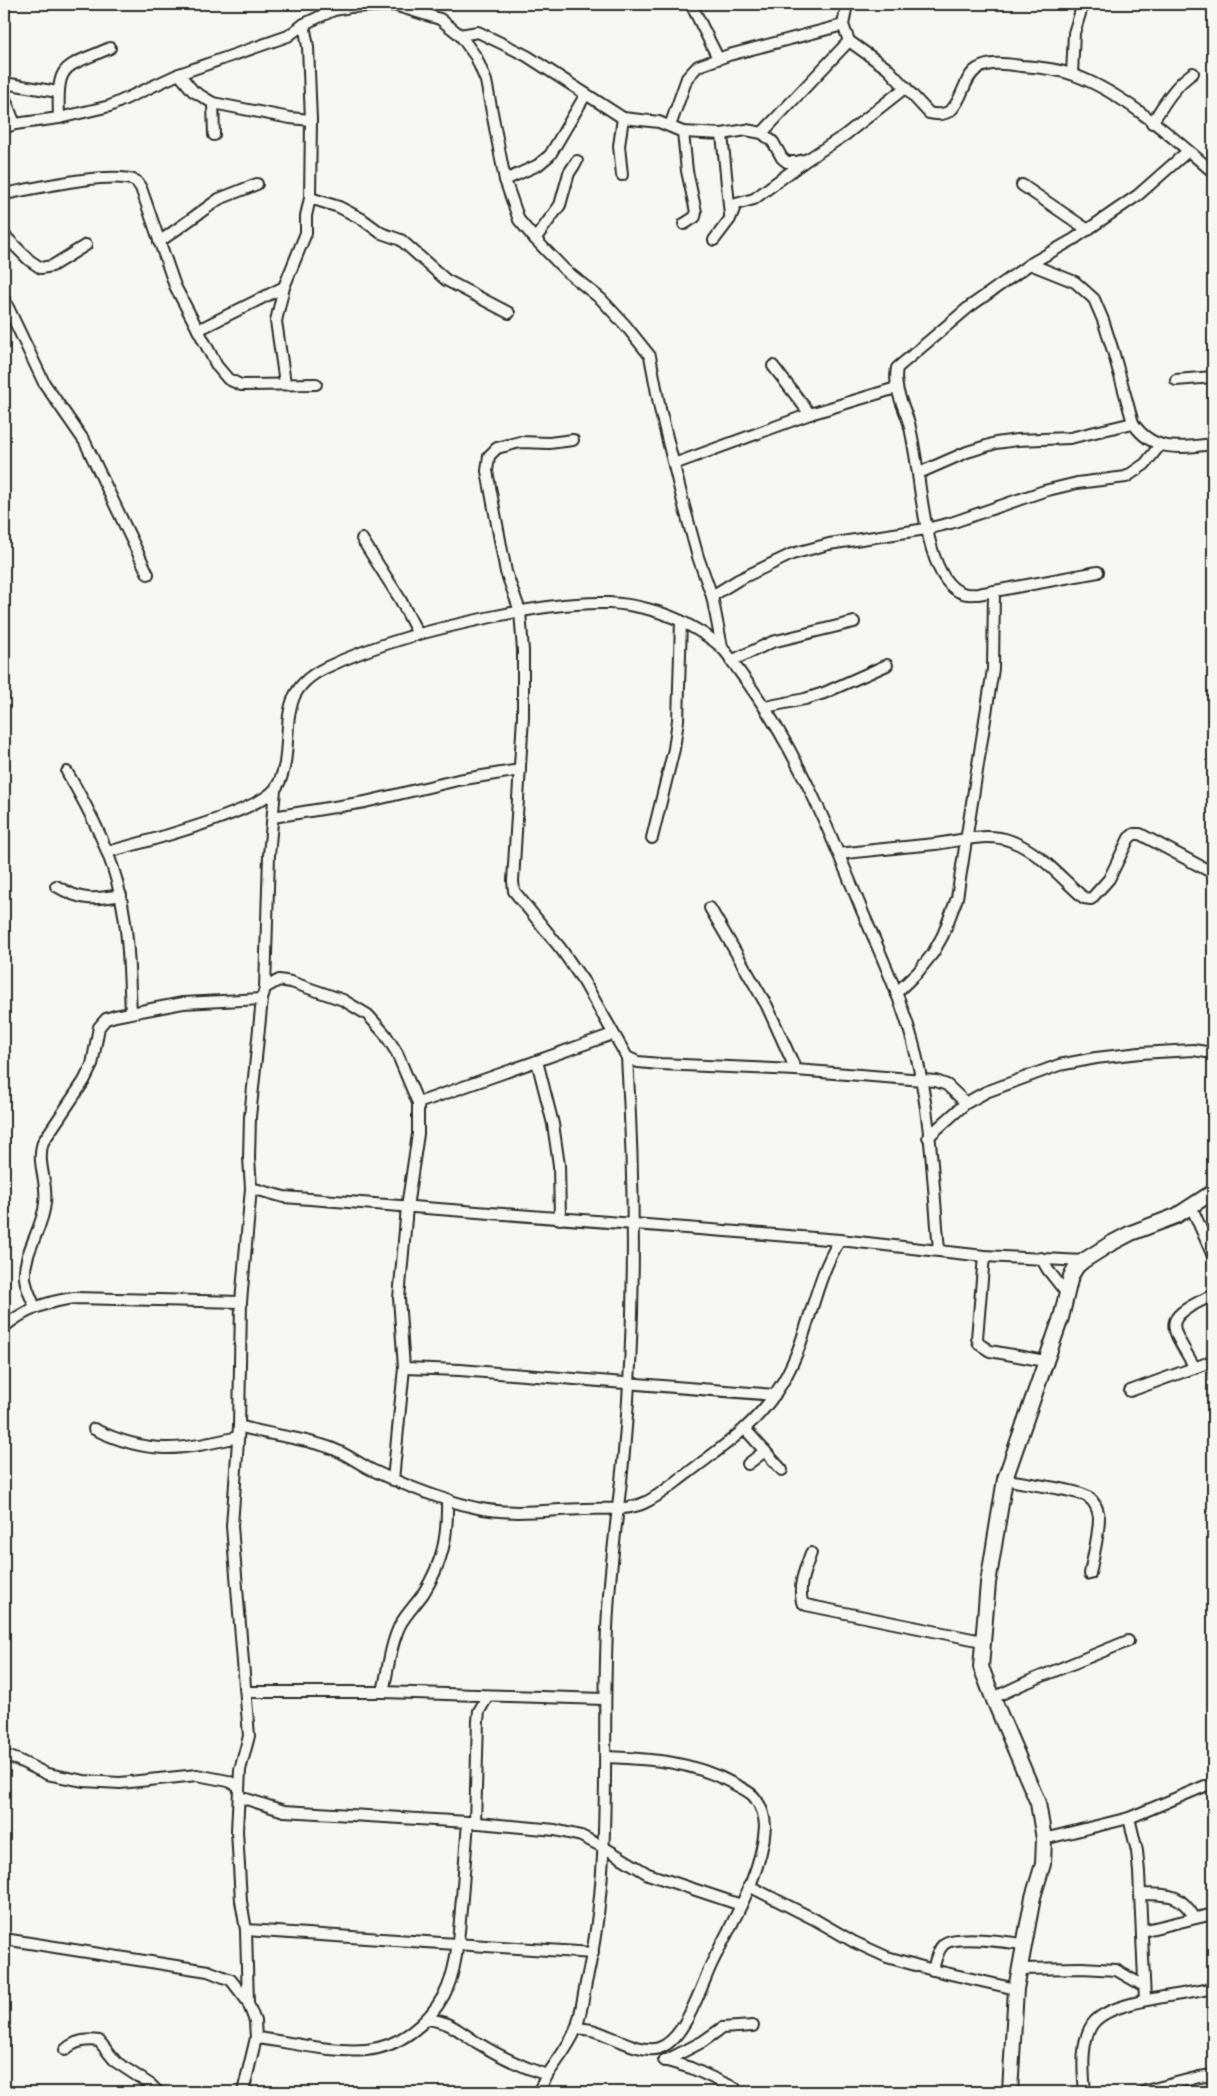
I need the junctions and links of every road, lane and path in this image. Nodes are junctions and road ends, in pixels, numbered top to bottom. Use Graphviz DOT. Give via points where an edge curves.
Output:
graph roads {
  1 [pos="393,4"];
  2 [pos="431,4"];
  3 [pos="691,4"];
  4 [pos="847,4"];
  5 [pos="1084,4"];
  6 [pos="420,12"];
  7 [pos="304,24"];
  8 [pos="843,25"];
  9 [pos="460,36"];
  10 [pos="849,41"];
  11 [pos="110,48"];
  12 [pos="718,58"];
  13 [pos="1194,73"];
  14 [pos="179,74"];
  15 [pos="1072,74"];
  16 [pos="4,83"];
  17 [pos="906,87"];
  18 [pos="58,92"];
  19 [pos="586,94"];
  20 [pos="4,96"];
  21 [pos="213,103"];
  22 [pos="59,118"];
  23 [pos="622,118"];
  24 [pos="311,120"];
  25 [pos="1152,123"];
  26 [pos="16,124"];
  27 [pos="670,126"];
  28 [pos="4,128"];
  29 [pos="683,132"];
  30 [pos="762,133"];
  31 [pos="722,134"];
  32 [pos="214,135"];
  33 [pos="1188,151"];
  34 [pos="808,159"];
  35 [pos="577,161"];
  36 [pos="1213,170"];
  37 [pos="622,175"];
  38 [pos="505,180"];
  39 [pos="257,184"];
  40 [pos="1022,185"];
  41 [pos="4,194"];
  42 [pos="310,198"];
  43 [pos="730,219"];
  44 [pos="684,224"];
  45 [pos="1088,230"];
  46 [pos="4,234"];
  47 [pos="534,239"];
  48 [pos="714,240"];
  49 [pos="159,242"];
  50 [pos="86,245"];
  51 [pos="1030,264"];
  52 [pos="284,287"];
  53 [pos="4,299"];
  54 [pos="508,313"];
  55 [pos="198,330"];
  56 [pos="773,366"];
  57 [pos="1213,377"];
  58 [pos="1176,380"];
  59 [pos="285,383"];
  60 [pos="316,384"];
  61 [pos="896,388"];
  62 [pos="810,414"];
  63 [pos="1133,422"];
  64 [pos="572,440"];
  65 [pos="1213,444"];
  66 [pos="1160,445"];
  67 [pos="674,464"];
  68 [pos="919,473"];
  69 [pos="926,529"];
  70 [pos="362,539"];
  71 [pos="1098,572"];
  72 [pos="148,574"];
  73 [pos="994,591"];
  74 [pos="712,596"];
  75 [pos="520,611"];
  76 [pos="681,621"];
  77 [pos="854,622"];
  78 [pos="418,634"];
  79 [pos="722,648"];
  80 [pos="731,661"];
  81 [pos="886,665"];
  82 [pos="765,707"];
  83 [pos="520,770"];
  84 [pos="67,772"];
  85 [pos="275,790"];
  86 [pos="273,817"];
  87 [pos="652,838"];
  88 [pos="966,838"];
  89 [pos="107,852"];
  90 [pos="839,854"];
  91 [pos="1213,873"];
  92 [pos="56,886"];
  93 [pos="121,895"];
  94 [pos="710,908"];
  95 [pos="265,988"];
  96 [pos="896,993"];
  97 [pos="262,999"];
  98 [pos="131,1012"];
  99 [pos="613,1034"];
  100 [pos="1213,1053"];
  101 [pos="627,1057"];
  102 [pos="537,1061"];
  103 [pos="796,1070"];
  104 [pos="921,1079"];
  105 [pos="418,1103"];
  106 [pos="966,1104"];
  107 [pos="928,1137"];
  108 [pos="250,1188"];
  109 [pos="1213,1192"];
  110 [pos="1191,1206"];
  111 [pos="407,1207"];
  112 [pos="560,1219"];
  113 [pos="632,1224"];
  114 [pos="840,1240"];
  115 [pos="939,1250"];
  116 [pos="984,1256"];
  117 [pos="1213,1256"];
  118 [pos="1042,1258"];
  119 [pos="1083,1260"];
  120 [pos="1067,1294"];
  121 [pos="1213,1295"];
  122 [pos="241,1302"];
  123 [pos="35,1307"];
  124 [pos="4,1327"];
  125 [pos="1045,1361"];
  126 [pos="1213,1361"];
  127 [pos="404,1368"];
  128 [pos="1194,1368"];
  129 [pos="628,1384"];
  130 [pos="1130,1391"];
  131 [pos="775,1395"];
  132 [pos="94,1429"];
  133 [pos="745,1429"];
  134 [pos="239,1432"];
  135 [pos="765,1451"];
  136 [pos="748,1464"];
  137 [pos="782,1470"];
  138 [pos="1005,1479"];
  139 [pos="393,1480"];
  140 [pos="447,1499"];
  141 [pos="618,1508"];
  142 [pos="811,1553"];
  143 [pos="1090,1574"];
  144 [pos="982,1641"];
  145 [pos="1128,1641"];
  146 [pos="247,1692"];
  147 [pos="383,1692"];
  148 [pos="488,1696"];
  149 [pos="992,1698"];
  150 [pos="604,1699"];
  151 [pos="4,1755"];
  152 [pos="606,1757"];
  153 [pos="239,1786"];
  154 [pos="1205,1786"];
  155 [pos="240,1797"];
  156 [pos="1129,1818"];
  157 [pos="472,1823"];
  158 [pos="1044,1839"];
  159 [pos="605,1848"];
  160 [pos="749,1886"];
  161 [pos="1140,1894"];
  162 [pos="741,1905"];
  163 [pos="1213,1914"];
  164 [pos="1195,1918"];
  165 [pos="246,1930"];
  166 [pos="1142,1931"];
  167 [pos="4,1939"];
  168 [pos="458,1943"];
  169 [pos="1023,1944"];
  170 [pos="593,1953"];
  171 [pos="1020,1969"];
  172 [pos="933,1970"];
  173 [pos="1144,1986"];
  174 [pos="1213,1988"];
  175 [pos="1016,1989"];
  176 [pos="1145,2000"];
  177 [pos="248,2003"];
  178 [pos="428,2018"];
  179 [pos="753,2026"];
  180 [pos="576,2028"];
  181 [pos="256,2038"];
  182 [pos="658,2049"];
  183 [pos="65,2050"];
  184 [pos="664,2060"];
  185 [pos="547,2075"];
  186 [pos="1213,2075"];
  187 [pos="735,2088"];
  188 [pos="158,2092"];
  189 [pos="243,2092"];
  190 [pos="538,2092"];
  191 [pos="1010,2092"];
  192 [pos="1085,2092"];
  193 [pos="1142,2092"];
  1 -- 6 [label="street"];
  1 -- 7 [label="street" via="334,10"];
  2 -- 6 [label="street"];
  3 -- 12 [label="street"];
  4 -- 8 [label="street"];
  5 -- 15 [label="street" via="1074,33"];
  6 -- 9 [label="street" via="440,19"];
  7 -- 14 [label="street" via="288,36"];
  7 -- 24 [label="street"];
  8 -- 10 [label="street"];
  8 -- 12 [label="street"];
  9 -- 19 [label="street" via="471,32 485,34 527,56"];
  9 -- 38 [label="street" via="476,57 486,81"];
  10 -- 17 [label="street" via="888,69"];
  10 -- 30 [label="street"];
  11 -- 18 [label="street" via="69,66 60,76"];
  12 -- 27 [label="street" via="698,66 687,78"];
  13 -- 25 [label="street" via="1170,95"];
  14 -- 21 [label="street" via="193,91"];
  14 -- 22 [label="street" via="110,106"];
  15 -- 17 [label="street" via="1033,67 986,65 975,70 952,109 936,115 924,109"];
  15 -- 25 [label="street" via="1106,89"];
  16 -- 18 [label="street"];
  17 -- 34 [label="street" via="845,135"];
  18 -- 22 [label="street"];
  19 -- 23 [label="street"];
  19 -- 38 [label="street" via="550,155 538,165"];
  20 -- 26 [label="street"];
  21 -- 24 [label="street"];
  21 -- 32 [label="street"];
  22 -- 26 [label="street"];
  23 -- 27 [label="street"];
  23 -- 37 [label="street"];
  24 -- 42 [label="street"];
  25 -- 33 [label="street"];
  26 -- 28 [label="street"];
  27 -- 29 [label="street"];
  29 -- 31 [label="street"];
  29 -- 44 [label="street" via="696,212 695,217"];
  30 -- 31 [label="street" via="746,130"];
  30 -- 34 [label="street" via="787,162"];
  31 -- 43 [label="street"];
  33 -- 36 [label="street"];
  33 -- 45 [label="street" via="1138,195"];
  34 -- 43 [label="street" via="754,199 736,204"];
  35 -- 47 [label="street" via="569,173 560,205"];
  38 -- 47 [label="street" via="519,220"];
  39 -- 49 [label="street" via="219,199"];
  40 -- 45 [label="street"];
  41 -- 49 [label="street" via="97,178 132,179 141,188"];
  42 -- 52 [label="street" via="306,233"];
  42 -- 54 [label="street" via="339,207 381,233 401,240 446,280"];
  43 -- 48 [label="street"];
  45 -- 51 [label="street"];
  46 -- 50 [label="street" via="41,268 52,266"];
  47 -- 67 [label="street" via="601,299 650,356"];
  49 -- 55 [label="street" via="175,286"];
  51 -- 61 [label="street" via="969,307 902,362 897,368"];
  51 -- 63 [label="street" via="1076,282 1094,299 1108,333"];
  52 -- 55 [label="street"];
  52 -- 59 [label="street" via="276,321"];
  53 -- 72 [label="street" via="44,383 85,442"];
  55 -- 59 [label="street" via="217,366 228,379 241,385"];
  56 -- 62 [label="street"];
  57 -- 58 [label="street"];
  59 -- 60 [label="street"];
  61 -- 62 [label="street"];
  61 -- 68 [label="street" via="909,424"];
  62 -- 67 [label="street"];
  63 -- 66 [label="street" via="1140,432"];
  63 -- 68 [label="street" via="1070,438 996,443"];
  64 -- 75 [label="street" via="520,442 497,448 489,456 487,471 506,572"];
  65 -- 66 [label="street" via="1187,447"];
  66 -- 69 [label="street" via="1145,464 1126,477 1044,491"];
  67 -- 74 [label="street" via="698,557"];
  68 -- 69 [label="street"];
  69 -- 73 [label="street" via="934,558 954,589 969,594"];
  69 -- 74 [label="street" via="829,544 792,554"];
  70 -- 78 [label="street"];
  71 -- 73 [label="street"];
  73 -- 88 [label="street" via="993,670"];
  74 -- 79 [label="street"];
  75 -- 76 [label="street" via="564,604 611,603 646,608"];
  75 -- 78 [label="street"];
  75 -- 83 [label="street" via="523,717"];
  76 -- 79 [label="street"];
  76 -- 87 [label="street" via="678,720"];
  77 -- 80 [label="street" via="772,642"];
  78 -- 85 [label="street" via="325,668 303,681 294,695 289,714 283,773"];
  79 -- 80 [label="street"];
  80 -- 82 [label="street"];
  81 -- 82 [label="street" via="824,693"];
  82 -- 90 [label="street" via="827,823"];
  83 -- 86 [label="street"];
  83 -- 99 [label="street" via="514,891 584,982"];
  84 -- 89 [label="street"];
  85 -- 86 [label="street"];
  85 -- 89 [label="street" via="258,803"];
  86 -- 95 [label="street"];
  88 -- 90 [label="street"];
  88 -- 91 [label="street" via="1010,840 1026,848 1087,899 1094,897 1109,879 1134,834 1145,836"];
  88 -- 96 [label="street" via="951,918 932,953"];
  89 -- 93 [label="street"];
  90 -- 96 [label="street"];
  92 -- 93 [label="street" via="70,894 93,900"];
  93 -- 98 [label="street"];
  94 -- 103 [label="street" via="767,1006"];
  95 -- 97 [label="street"];
  95 -- 105 [label="street" via="279,980 291,982 343,1000 368,1015 397,1053"];
  96 -- 104 [label="street"];
  97 -- 98 [label="street" via="183,1003"];
  97 -- 108 [label="street" via="250,1117"];
  98 -- 123 [label="street" via="102,1022 92,1065 41,1147 39,1163 45,1185 45,1203 25,1265 27,1286"];
  99 -- 101 [label="street"];
  99 -- 102 [label="street"];
  100 -- 106 [label="street" via="1193,1050 1096,1058 1059,1065 986,1092"];
  101 -- 103 [label="street" via="638,1062 660,1064"];
  101 -- 113 [label="street"];
  102 -- 105 [label="street"];
  102 -- 112 [label="street" via="553,1124"];
  103 -- 104 [label="street"];
  104 -- 106 [label="street" via="947,1085"];
  104 -- 107 [label="street"];
  105 -- 111 [label="street" via="418,1134"];
  106 -- 107 [label="street"];
  107 -- 115 [label="street"];
  108 -- 111 [label="street" via="284,1197"];
  108 -- 122 [label="street"];
  109 -- 110 [label="street"];
  110 -- 117 [label="street"];
  110 -- 119 [label="street" via="1163,1222 1130,1233"];
  111 -- 112 [label="street"];
  111 -- 127 [label="street" via="398,1298"];
  112 -- 113 [label="street"];
  113 -- 114 [label="street"];
  113 -- 129 [label="street"];
  114 -- 115 [label="street"];
  114 -- 131 [label="street" via="823,1274 801,1345"];
  115 -- 116 [label="street"];
  116 -- 118 [label="street"];
  116 -- 125 [label="street" via="979,1344 990,1351"];
  118 -- 119 [label="street"];
  118 -- 120 [label="street"];
  119 -- 120 [label="street" via="1071,1276"];
  120 -- 125 [label="street"];
  121 -- 128 [label="street" via="1176,1316 1173,1323"];
  122 -- 123 [label="street" via="75,1298 54,1300"];
  122 -- 134 [label="street"];
  123 -- 124 [label="street"];
  125 -- 138 [label="street"];
  126 -- 128 [label="street"];
  127 -- 129 [label="street"];
  127 -- 139 [label="street"];
  128 -- 130 [label="street"];
  129 -- 131 [label="street"];
  129 -- 141 [label="street"];
  131 -- 133 [label="street"];
  132 -- 134 [label="street" via="116,1440 157,1448 182,1448"];
  133 -- 135 [label="street"];
  133 -- 141 [label="street" via="653,1498"];
  134 -- 139 [label="street" via="329,1447"];
  134 -- 146 [label="street" via="232,1526"];
  135 -- 136 [label="street"];
  135 -- 137 [label="street"];
  138 -- 143 [label="street" via="1088,1496 1099,1515"];
  138 -- 144 [label="street"];
  139 -- 140 [label="street"];
  140 -- 141 [label="street" via="494,1511"];
  140 -- 147 [label="street" via="446,1539 441,1556 429,1584 394,1640"];
  141 -- 150 [label="street" via="608,1608"];
  142 -- 144 [label="street" via="802,1577 802,1602"];
  144 -- 149 [label="street" via="981,1666"];
  145 -- 149 [label="street"];
  146 -- 147 [label="street"];
  146 -- 153 [label="street" via="249,1736"];
  147 -- 148 [label="street"];
  148 -- 150 [label="street"];
  148 -- 157 [label="street" via="479,1712"];
  149 -- 158 [label="street" via="1038,1803"];
  150 -- 152 [label="street"];
  151 -- 153 [label="street" via="48,1774 84,1781 120,1783 197,1775"];
  152 -- 159 [label="street"];
  152 -- 160 [label="street" via="689,1765 726,1779 754,1796 765,1825"];
  153 -- 155 [label="street"];
  154 -- 156 [label="street"];
  155 -- 157 [label="street" via="284,1811"];
  155 -- 165 [label="street" via="240,1901"];
  156 -- 158 [label="street"];
  156 -- 161 [label="street" via="1137,1851"];
  157 -- 159 [label="street" via="555,1830 581,1836"];
  157 -- 168 [label="street"];
  158 -- 169 [label="street" via="1043,1864"];
  159 -- 162 [label="street" via="648,1874"];
  159 -- 170 [label="street"];
  160 -- 162 [label="street"];
  160 -- 172 [label="street" via="854,1942 887,1957"];
  161 -- 164 [label="street" via="1177,1897 1187,1904"];
  161 -- 166 [label="street"];
  162 -- 182 [label="street" via="680,2029 668,2044"];
  163 -- 164 [label="street"];
  164 -- 166 [label="street"];
  165 -- 168 [label="street"];
  165 -- 177 [label="street"];
  166 -- 173 [label="street"];
  167 -- 177 [label="street" via="208,1971 231,1980"];
  168 -- 170 [label="street"];
  168 -- 178 [label="street" via="445,1994"];
  169 -- 171 [label="street"];
  169 -- 172 [label="street" via="954,1939 943,1944"];
  170 -- 180 [label="street"];
  171 -- 173 [label="street" via="1116,1970"];
  171 -- 175 [label="street"];
  172 -- 175 [label="street"];
  173 -- 176 [label="street"];
  174 -- 176 [label="street"];
  175 -- 191 [label="street"];
  176 -- 192 [label="street" via="1094,2022 1083,2053"];
  177 -- 181 [label="street"];
  178 -- 181 [label="street" via="391,2045 367,2050 341,2050"];
  178 -- 185 [label="street" via="451,2024 520,2066"];
  179 -- 184 [label="street" via="722,2028 702,2042"];
  180 -- 182 [label="street" via="593,2030 638,2047"];
  180 -- 185 [label="street"];
  181 -- 189 [label="street"];
  182 -- 184 [label="street"];
  183 -- 188 [label="street" via="71,2044 99,2041 116,2062"];
  184 -- 187 [label="street"];
  185 -- 190 [label="street"];
  186 -- 193 [label="street"];
}
